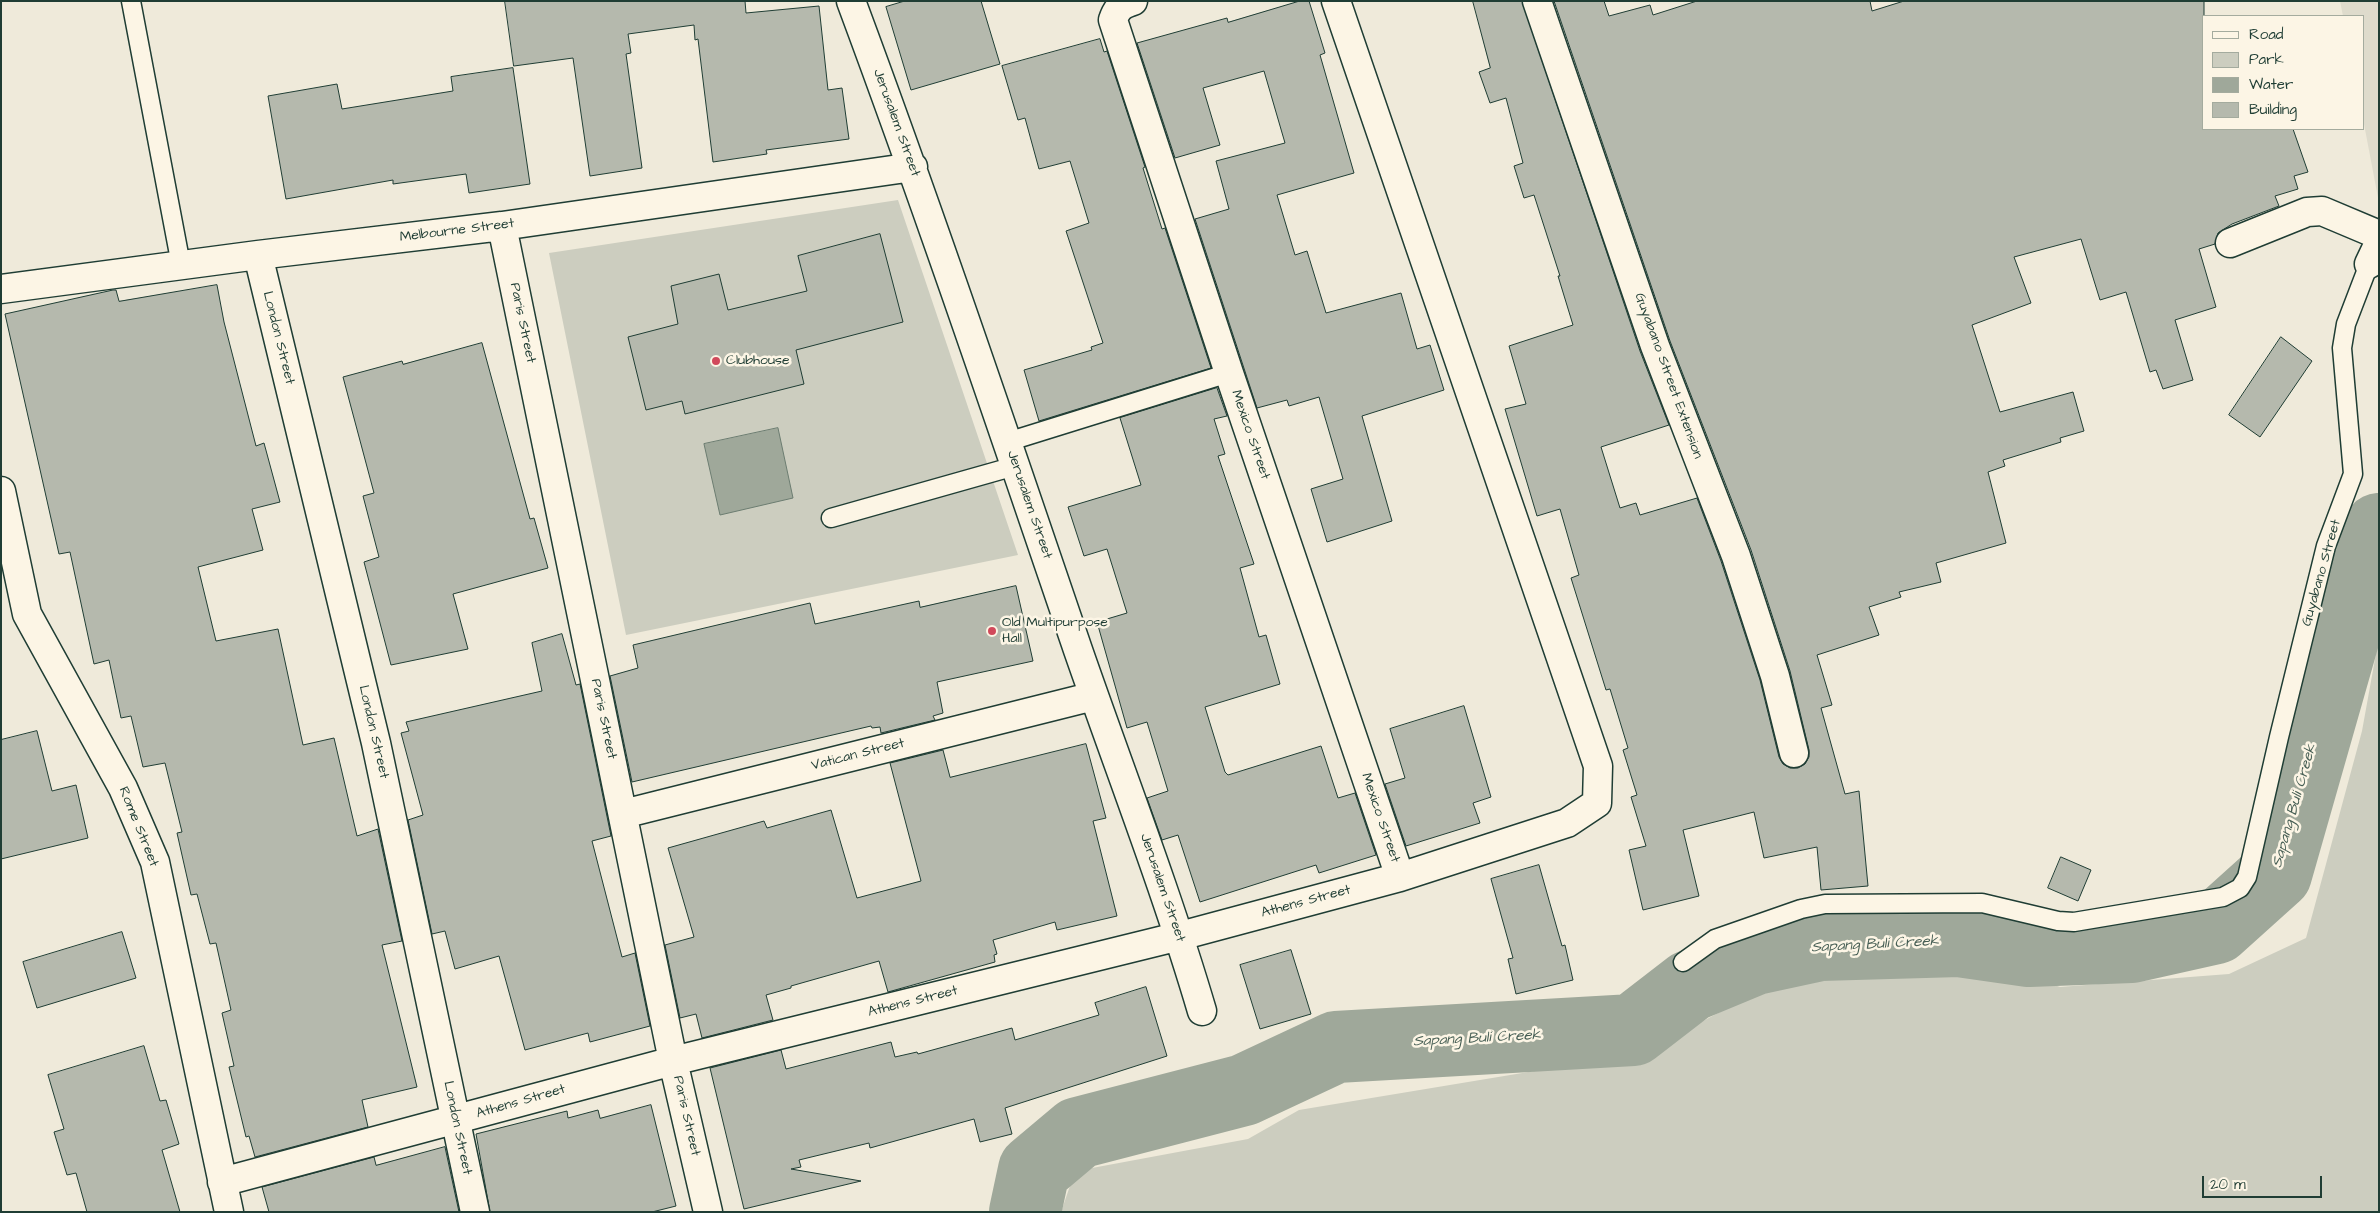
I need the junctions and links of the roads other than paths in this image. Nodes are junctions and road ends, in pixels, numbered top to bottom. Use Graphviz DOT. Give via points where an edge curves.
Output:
graph roads {
  1 [pos="131,1"];
  2 [pos="852,1"];
  3 [pos="1133,1"];
  4 [pos="1336,1"];
  5 [pos="1536,1"];
  6 [pos="913,167"];
  7 [pos="502,226"];
  8 [pos="2379,235"];
  9 [pos="2230,243"];
  10 [pos="2374,253"];
  11 [pos="258,255"];
  12 [pos="180,265"];
  13 [pos="1,289"];
  14 [pos="1229,373"];
  15 [pos="1011,454"];
  16 [pos="1,491"];
  17 [pos="831,518"];
  18 [pos="1094,696"];
  19 [pos="1794,753"];
  20 [pos="623,814"];
  21 [pos="1400,877"];
  22 [pos="1180,936"];
  23 [pos="1683,962"];
  24 [pos="1202,1011"];
  25 [pos="673,1061"];
  26 [pos="455,1121"];
  27 [pos="222,1182"];
  28 [pos="229,1212"];
  29 [pos="475,1212"];
  30 [pos="708,1212"];
  1 -- 12 [label="lane"];
  2 -- 6 [label="street, Jerusalem Street"];
  3 -- 14 [label="street, Mexico Street" via="1116,10 1113,20"];
  4 -- 21 [label="street, Athens Street" via="1598,766 1597,803 1567,823"];
  5 -- 19 [label="street, Guyabano Street Extension" via="1655,346 1736,556 1775,676"];
  6 -- 7 [label="street, Melbourne Street"];
  6 -- 15 [label="street, Jerusalem Street"];
  7 -- 11 [label="street, Melbourne Street"];
  7 -- 20 [label="street, Paris Street"];
  8 -- 9 [label="street" via="2315,210"];
  10 -- 23 [label="lane, Guyabano Street" via="2346,324 2342,348 2353,474 2326,546 2247,876 2240,888 2223,897 2074,922 1982,904 1825,904 1714,939"];
  11 -- 12 [label="street, Melbourne Street"];
  11 -- 26 [label="street, London Street" via="376,743"];
  12 -- 13 [label="street, Melbourne Street"];
  14 -- 15 [label="lane"];
  14 -- 21 [label="street, Mexico Street"];
  15 -- 17 [label="lane"];
  15 -- 18 [label="street, Jerusalem Street"];
  16 -- 27 [label="street, Rome Street" via="27,614 123,788 155,862"];
  18 -- 20 [label="street, Vatican Street"];
  18 -- 22 [label="street, Jerusalem Street"];
  20 -- 25 [label="street, Paris Street"];
  21 -- 22 [label="street, Athens Street"];
  22 -- 24 [label="street, Jerusalem Street"];
  22 -- 25 [label="street, Athens Street"];
  25 -- 26 [label="street, Athens Street"];
  25 -- 30 [label="street, Paris Street"];
  26 -- 27 [label="street, Athens Street"];
  26 -- 29 [label="street, London Street"];
  27 -- 28 [label="street, Rome Street"];
}
